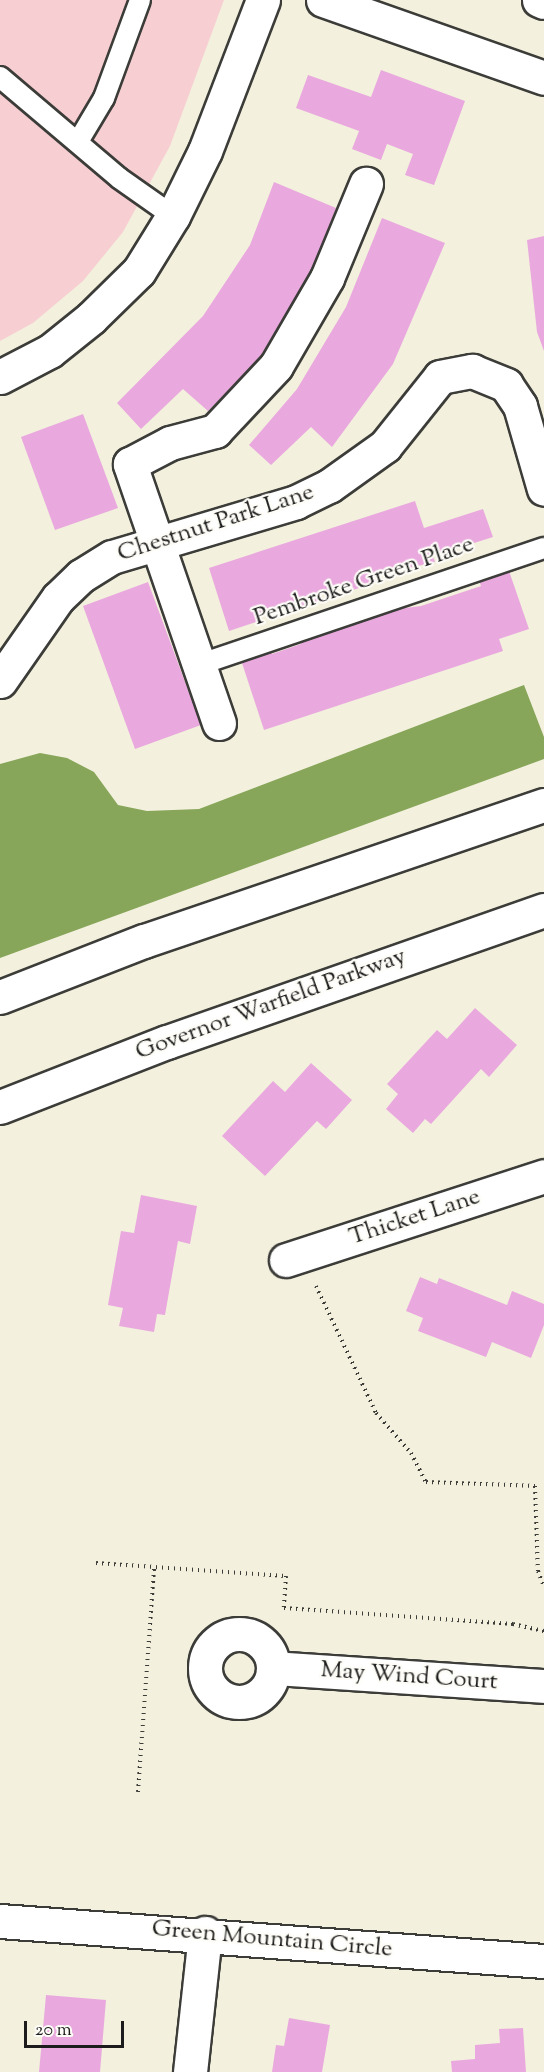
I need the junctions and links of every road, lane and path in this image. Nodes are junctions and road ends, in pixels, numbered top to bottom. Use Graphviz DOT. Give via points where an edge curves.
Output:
graph roads {
  1 [pos="140,0"];
  2 [pos="263,0"];
  3 [pos="323,0"];
  4 [pos="539,0"];
  5 [pos="544,2"];
  6 [pos="0,77"];
  7 [pos="544,78"];
  8 [pos="79,140"];
  9 [pos="366,184"];
  10 [pos="173,216"];
  11 [pos="0,377"];
  12 [pos="543,481"];
  13 [pos="158,541"];
  14 [pos="544,548"];
  15 [pos="201,664"];
  16 [pos="0,681"];
  17 [pos="219,723"];
  18 [pos="544,805"];
  19 [pos="544,910"];
  20 [pos="0,997"];
  21 [pos="0,1107"];
  22 [pos="544,1176"];
  23 [pos="294,1257"];
  24 [pos="96,1563"];
  25 [pos="154,1567"];
  26 [pos="544,1587"];
  27 [pos="544,1631"];
  28 [pos="273,1668"];
  29 [pos="544,1686"];
  30 [pos="138,1792"];
  31 [pos="0,1921"];
  32 [pos="205,1934"];
  33 [pos="544,1961"];
  34 [pos="190,2072"];
  1 -- 8 [label="lane" via="104,98"];
  2 -- 10 [label="street" via="205,151"];
  3 -- 7 [label="street"];
  4 -- 5 [label="street"];
  6 -- 8 [label="lane"];
  8 -- 10 [label="lane" via="119,178"];
  9 -- 13 [label="street" via="327,278 276,366 215,431 170,443 130,464"];
  10 -- 11 [label="street" via="139,271 91,318 50,351"];
  12 -- 13 [label="street, Chestnut Park Lane" via="520,406 506,385 488,374 457,372 433,384 385,446 329,486 296,502"];
  13 -- 15 [label="street"];
  13 -- 16 [label="street, Chestnut Park Lane" via="112,557 81,576 58,598"];
  14 -- 15 [label="lane, Pembroke Green Place"];
  15 -- 17 [label="street"];
  18 -- 20 [label="street" via="144,941"];
  19 -- 21 [label="street, Governor Warfield Parkway" via="167,1042"];
  22 -- 23 [label="street, Thicket Lane"];
  23 -- 26 [label="path" via="376,1413 411,1453 426,1482 535,1486 538,1571"];
  24 -- 25 [label="path"];
  25 -- 27 [label="path" via="286,1576 284,1608 513,1624"];
  25 -- 30 [label="path"];
  28 -- 29 [label="street, May Wind Court"];
  31 -- 32 [label="street, Green Mountain Circle"];
  32 -- 33 [label="street, Green Mountain Circle"];
  32 -- 34 [label="street"];
}
